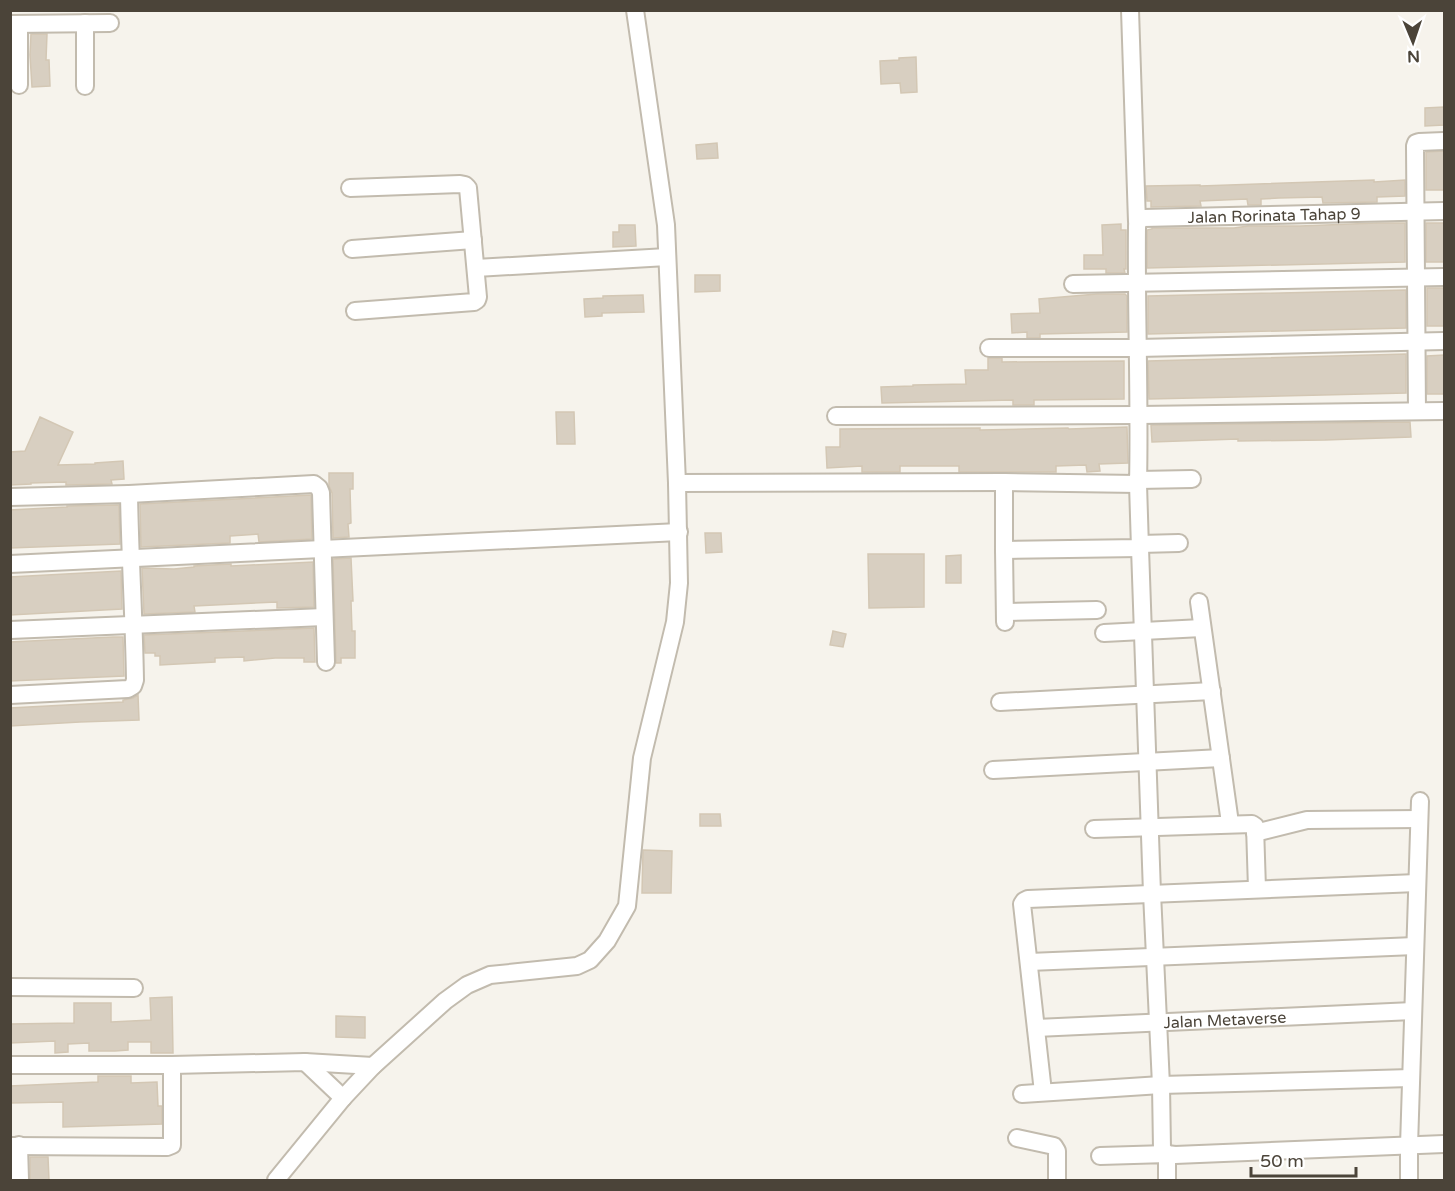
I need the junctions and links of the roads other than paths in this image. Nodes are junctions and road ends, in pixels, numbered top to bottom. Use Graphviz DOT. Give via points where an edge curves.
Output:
graph roads {
  1 [pos="635,10"];
  2 [pos="1130,10"];
  3 [pos="85,23"];
  4 [pos="110,23"];
  5 [pos="15,24"];
  6 [pos="19,86"];
  7 [pos="85,86"];
  8 [pos="1444,141"];
  9 [pos="350,188"];
  10 [pos="1444,211"];
  11 [pos="1416,212"];
  12 [pos="1137,224"];
  13 [pos="473,240"];
  14 [pos="352,249"];
  15 [pos="667,257"];
  16 [pos="476,268"];
  17 [pos="1416,277"];
  18 [pos="1444,277"];
  19 [pos="1072,284"];
  20 [pos="1136,284"];
  21 [pos="355,311"];
  22 [pos="1444,341"];
  23 [pos="1416,342"];
  24 [pos="989,348"];
  25 [pos="1138,348"];
  26 [pos="1417,411"];
  27 [pos="1444,411"];
  28 [pos="1139,415"];
  29 [pos="836,416"];
  30 [pos="1192,479"];
  31 [pos="1004,482"];
  32 [pos="1138,482"];
  33 [pos="677,483"];
  34 [pos="129,494"];
  35 [pos="10,497"];
  36 [pos="679,532"];
  37 [pos="1179,543"];
  38 [pos="1140,546"];
  39 [pos="322,549"];
  40 [pos="1004,550"];
  41 [pos="130,559"];
  42 [pos="10,564"];
  43 [pos="1199,602"];
  44 [pos="1097,610"];
  45 [pos="324,617"];
  46 [pos="134,624"];
  47 [pos="1202,628"];
  48 [pos="10,630"];
  49 [pos="1143,631"];
  50 [pos="1104,633"];
  51 [pos="326,662"];
  52 [pos="1212,691"];
  53 [pos="10,695"];
  54 [pos="1145,695"];
  55 [pos="1000,702"];
  56 [pos="1221,758"];
  57 [pos="1147,761"];
  58 [pos="993,770"];
  59 [pos="1420,801"];
  60 [pos="1419,819"];
  61 [pos="1230,823"];
  62 [pos="1149,827"];
  63 [pos="1094,830"];
  64 [pos="1255,833"];
  65 [pos="1417,883"];
  66 [pos="1257,889"];
  67 [pos="1152,893"];
  68 [pos="1415,946"];
  69 [pos="1155,958"];
  70 [pos="1029,962"];
  71 [pos="10,987"];
  72 [pos="134,988"];
  73 [pos="1413,1011"];
  74 [pos="1158,1023"];
  75 [pos="1036,1028"];
  76 [pos="305,1062"];
  77 [pos="10,1065"];
  78 [pos="172,1065"];
  79 [pos="373,1066"];
  80 [pos="1411,1078"];
  81 [pos="1161,1085"];
  82 [pos="1043,1092"];
  83 [pos="1022,1094"];
  84 [pos="343,1098"];
  85 [pos="1017,1138"];
  86 [pos="1444,1144"];
  87 [pos="15,1145"];
  88 [pos="1409,1146"];
  89 [pos="1167,1154"];
  90 [pos="1100,1156"];
  91 [pos="20,1180"];
  92 [pos="276,1180"];
  93 [pos="1056,1180"];
  94 [pos="1167,1180"];
  95 [pos="1409,1180"];
  1 -- 15 [label="street" via="666,225"];
  2 -- 12 [label="street"];
  3 -- 4 [label="street"];
  3 -- 5 [label="street"];
  3 -- 7 [label="street"];
  5 -- 6 [label="street"];
  8 -- 11 [label="street" via="1416,143"];
  9 -- 13 [label="street" via="465,185"];
  10 -- 11 [label="street, Jalan Rorinata Tahap 9"];
  11 -- 12 [label="street, Jalan Rorinata Tahap 9" via="1143,218"];
  11 -- 17 [label="street"];
  12 -- 20 [label="street"];
  13 -- 14 [label="street"];
  13 -- 16 [label="street"];
  15 -- 16 [label="street"];
  15 -- 33 [label="street"];
  16 -- 21 [label="street" via="478,297 474,302"];
  17 -- 18 [label="street"];
  17 -- 20 [label="street"];
  17 -- 23 [label="street"];
  19 -- 20 [label="street"];
  20 -- 25 [label="street"];
  22 -- 23 [label="street"];
  23 -- 25 [label="street"];
  23 -- 26 [label="street"];
  24 -- 25 [label="street"];
  25 -- 28 [label="street"];
  26 -- 27 [label="street"];
  26 -- 28 [label="street"];
  28 -- 29 [label="street"];
  28 -- 32 [label="street"];
  30 -- 32 [label="street"];
  31 -- 32 [label="street"];
  31 -- 33 [label="street"];
  31 -- 40 [label="street"];
  32 -- 38 [label="street"];
  33 -- 36 [label="street"];
  34 -- 35 [label="street"];
  34 -- 39 [label="street" via="315,484 321,493"];
  34 -- 41 [label="street"];
  36 -- 39 [label="street"];
  36 -- 79 [label="street" via="675,622 642,758 627,906 617,924 590,960 577,966 490,975 467,985"];
  37 -- 38 [label="street"];
  38 -- 40 [label="street"];
  38 -- 49 [label="street"];
  39 -- 41 [label="street"];
  39 -- 45 [label="street"];
  40 -- 44 [label="street" via="1005,618"];
  41 -- 42 [label="street"];
  41 -- 46 [label="street"];
  43 -- 47 [label="street"];
  45 -- 46 [label="street"];
  45 -- 51 [label="street"];
  46 -- 48 [label="street"];
  46 -- 53 [label="street" via="135,680 128,689"];
  47 -- 49 [label="street"];
  47 -- 52 [label="street"];
  49 -- 50 [label="street"];
  49 -- 54 [label="street"];
  52 -- 54 [label="street"];
  52 -- 56 [label="street"];
  54 -- 55 [label="street"];
  54 -- 57 [label="street"];
  56 -- 57 [label="street"];
  56 -- 61 [label="street"];
  57 -- 58 [label="street"];
  57 -- 62 [label="street"];
  59 -- 60 [label="street"];
  60 -- 64 [label="street" via="1306,820"];
  60 -- 65 [label="street"];
  61 -- 62 [label="street"];
  61 -- 64 [label="street" via="1252,824"];
  62 -- 63 [label="street"];
  62 -- 67 [label="street"];
  64 -- 66 [label="street"];
  65 -- 66 [label="street"];
  65 -- 68 [label="street"];
  66 -- 67 [label="street"];
  67 -- 69 [label="street"];
  67 -- 70 [label="street" via="1024,901"];
  68 -- 69 [label="street"];
  68 -- 73 [label="street"];
  69 -- 70 [label="street"];
  69 -- 74 [label="street"];
  70 -- 75 [label="street"];
  71 -- 72 [label="street"];
  73 -- 74 [label="street, Jalan Metaverse"];
  73 -- 80 [label="street"];
  74 -- 75 [label="street, Jalan Metaverse"];
  74 -- 81 [label="street"];
  75 -- 82 [label="street"];
  76 -- 78 [label="street"];
  76 -- 79 [label="street"];
  76 -- 84 [label="street"];
  77 -- 78 [label="street"];
  78 -- 87 [label="street" via="172,1144 167,1147"];
  79 -- 84 [label="street"];
  80 -- 81 [label="street"];
  80 -- 88 [label="street"];
  81 -- 82 [label="street"];
  81 -- 89 [label="street" via="1162,1149"];
  82 -- 83 [label="street"];
  84 -- 92 [label="street"];
  85 -- 93 [label="street" via="1054,1146"];
  86 -- 88 [label="street"];
  87 -- 91 [label="street"];
  88 -- 89 [label="street"];
  88 -- 95 [label="street"];
  89 -- 90 [label="street"];
  89 -- 94 [label="street"];
}
